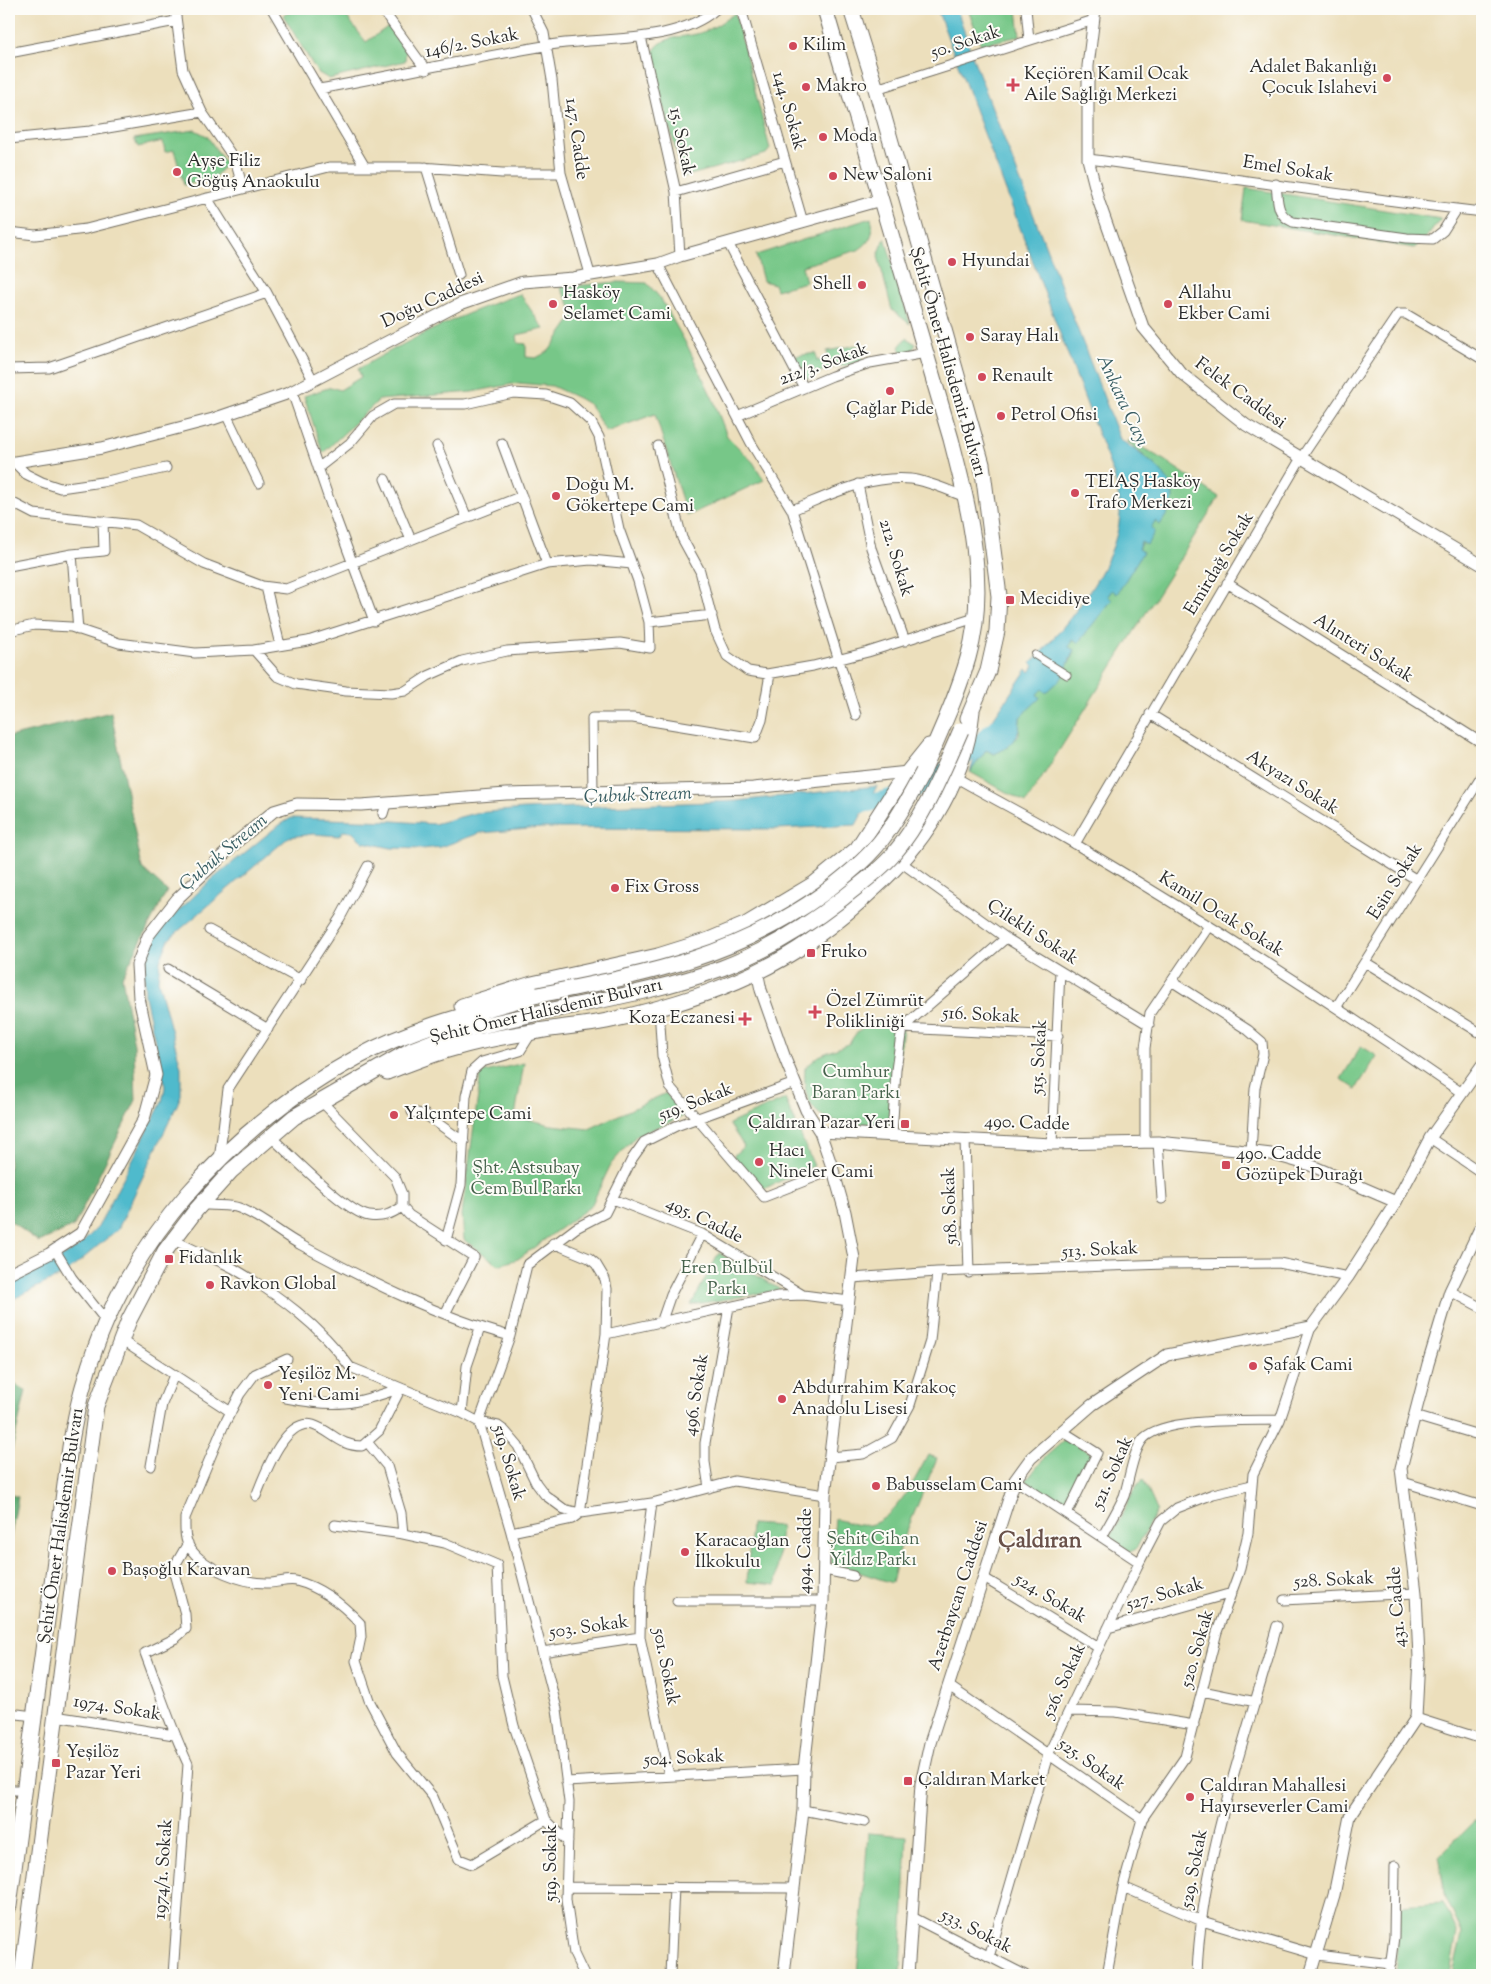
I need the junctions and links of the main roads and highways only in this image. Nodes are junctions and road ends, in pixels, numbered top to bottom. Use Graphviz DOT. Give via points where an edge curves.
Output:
graph roads {
  1 [pos="825,9"];
  2 [pos="851,9"];
  3 [pos="942,729"];
  4 [pos="966,730"];
  5 [pos="777,907"];
  6 [pos="736,930"];
  7 [pos="684,948"];
  8 [pos="797,949"];
  9 [pos="757,971"];
  10 [pos="699,994"];
  11 [pos="357,1057"];
  12 [pos="351,1085"];
  13 [pos="16,1790"];
  14 [pos="33,1890"];
  15 [pos="9,1904"];
  16 [pos="22,1975"];
  17 [pos="32,1975"];
  1 -- 3 [label="highway, Şehit Ömer Halisdemir Bulvarı" via="966,497 976,573 975,618 968,656"];
  2 -- 4 [label="highway, Şehit Ömer Halisdemir Bulvarı" via="982,464 999,596 997,631 988,671"];
  3 -- 5 [label="highway, Şehit Ömer Halisdemir Bulvarı" via="904,777 857,848 834,869"];
  3 -- 11 [label="highway, Şehit Ömer Halisdemir Bulvarı, bridge" via="923,772 879,844 804,907 769,927 702,958 636,976 538,995 440,1022"];
  4 -- 8 [label="highway, Şehit Ömer Halisdemir Bulvarı" via="956,773 940,808 902,863 838,919"];
  4 -- 12 [label="highway, Şehit Ömer Halisdemir Bulvarı, bridge" via="912,828 891,857 822,914 773,943 723,968 673,984 463,1030 411,1050"];
  5 -- 6 [label="highway, Şehit Ömer Halisdemir Bulvarı"];
  5 -- 8 [label="highway" via="769,918 769,930 786,950"];
  6 -- 7 [label="highway, Şehit Ömer Halisdemir Bulvarı"];
  6 -- 9 [label="highway" via="758,931 767,941 769,955"];
  6 -- 9 [label="highway" via="724,948 727,963 740,973"];
  7 -- 10 [label="highway" via="704,954 712,967 710,985"];
  7 -- 11 [label="highway, Şehit Ömer Halisdemir Bulvarı" via="602,970 532,984 474,1002 416,1023"];
  8 -- 9 [label="highway, Şehit Ömer Halisdemir Bulvarı"];
  9 -- 10 [label="highway, Şehit Ömer Halisdemir Bulvarı"];
  10 -- 12 [label="highway, Şehit Ömer Halisdemir Bulvarı" via="606,1021 451,1049"];
  11 -- 13 [label="highway, Şehit Ömer Halisdemir Bulvarı" via="286,1102 195,1185 138,1261 106,1322 85,1379 70,1447 34,1716"];
  12 -- 14 [label="highway, Şehit Ömer Halisdemir Bulvarı" via="294,1117 231,1171 201,1204 165,1252 121,1340 96,1406"];
  13 -- 15 [label="highway, Şehit Ömer Halisdemir Bulvarı"];
  14 -- 16 [label="highway, Şehit Ömer Halisdemir Bulvarı"];
  14 -- 17 [label="highway, Şehit Ömer Halisdemir Bulvarı"];
}
